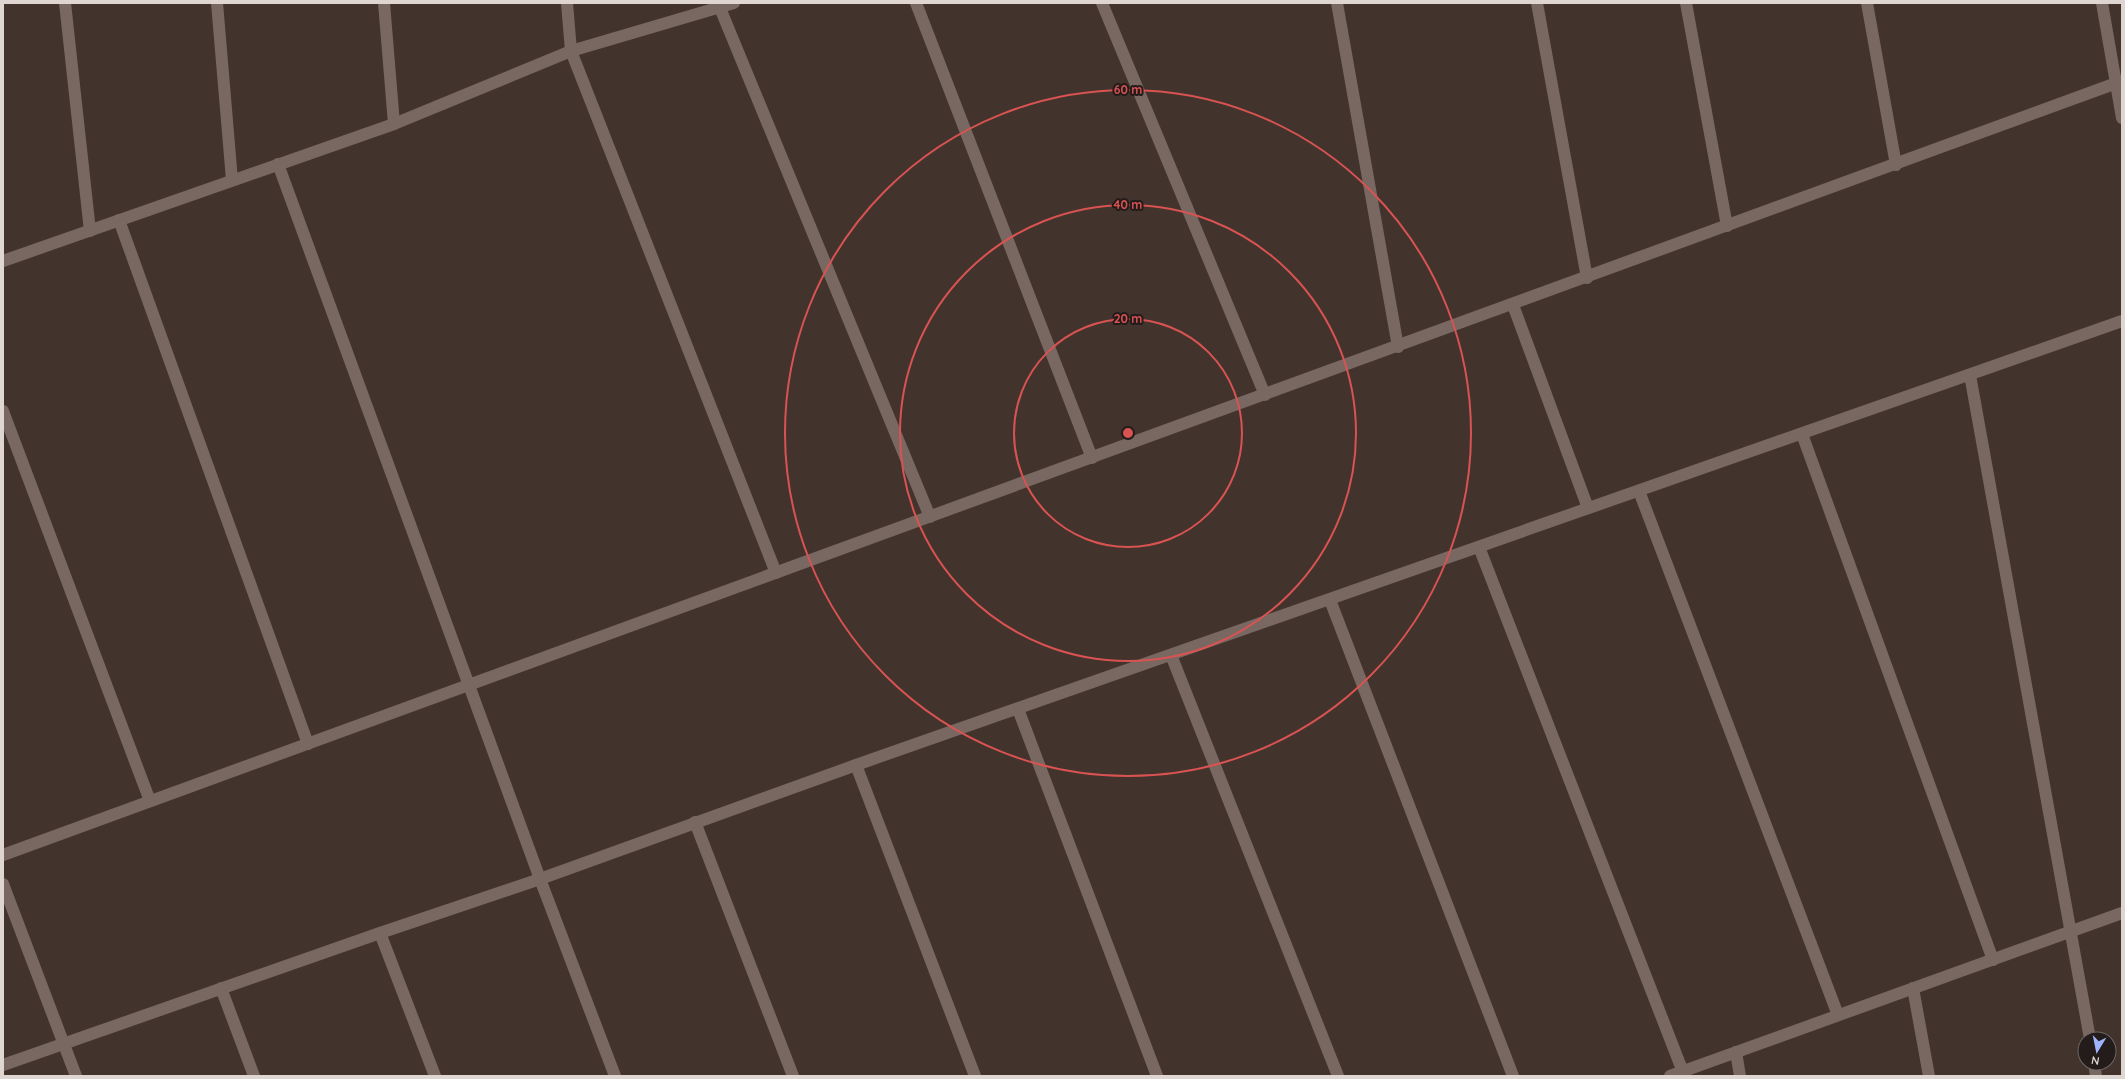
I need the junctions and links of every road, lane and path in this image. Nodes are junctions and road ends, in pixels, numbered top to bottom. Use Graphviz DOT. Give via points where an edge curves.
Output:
graph roads {
  1 [pos="65,3"];
  2 [pos="217,3"];
  3 [pos="384,3"];
  4 [pos="567,3"];
  5 [pos="734,3"];
  6 [pos="916,3"];
  7 [pos="1102,3"];
  8 [pos="1337,3"];
  9 [pos="1537,3"];
  10 [pos="1686,3"];
  11 [pos="1867,3"];
  12 [pos="2102,3"];
  13 [pos="719,6"];
  14 [pos="571,51"];
  15 [pos="2119,83"];
  16 [pos="2122,118"];
  17 [pos="394,124"];
  18 [pos="278,164"];
  19 [pos="1896,165"];
  20 [pos="232,180"];
  21 [pos="119,220"];
  22 [pos="1728,226"];
  23 [pos="90,231"];
  24 [pos="3,262"];
  25 [pos="1587,278"];
  26 [pos="1513,305"];
  27 [pos="2122,321"];
  28 [pos="1398,347"];
  29 [pos="1970,375"];
  30 [pos="1265,395"];
  31 [pos="3,411"];
  32 [pos="1802,434"];
  33 [pos="1092,458"];
  34 [pos="1639,491"];
  35 [pos="1588,508"];
  36 [pos="930,517"];
  37 [pos="1480,547"];
  38 [pos="776,573"];
  39 [pos="1330,600"];
  40 [pos="1171,655"];
  41 [pos="470,685"];
  42 [pos="1018,709"];
  43 [pos="308,744"];
  44 [pos="856,765"];
  45 [pos="150,801"];
  46 [pos="695,822"];
  47 [pos="3,855"];
  48 [pos="540,879"];
  49 [pos="3,884"];
  50 [pos="2122,913"];
  51 [pos="380,932"];
  52 [pos="2070,932"];
  53 [pos="1993,960"];
  54 [pos="220,988"];
  55 [pos="1913,988"];
  56 [pos="1838,1015"];
  57 [pos="2089,1031"];
  58 [pos="64,1044"];
  59 [pos="1736,1052"];
  60 [pos="3,1065"];
  61 [pos="1683,1072"];
  62 [pos="76,1076"];
  63 [pos="254,1076"];
  64 [pos="435,1076"];
  65 [pos="616,1076"];
  66 [pos="793,1076"];
  67 [pos="975,1076"];
  68 [pos="1157,1076"];
  69 [pos="1338,1076"];
  70 [pos="1513,1076"];
  71 [pos="1670,1076"];
  72 [pos="1740,1076"];
  73 [pos="1929,1076"];
  1 -- 23 [label="street"];
  2 -- 20 [label="street"];
  3 -- 17 [label="street"];
  4 -- 14 [label="street"];
  5 -- 13 [label="street"];
  6 -- 33 [label="street"];
  7 -- 30 [label="street"];
  8 -- 28 [label="street"];
  9 -- 25 [label="street"];
  10 -- 22 [label="street"];
  11 -- 19 [label="street"];
  12 -- 15 [label="street"];
  13 -- 14 [label="street"];
  13 -- 36 [label="street"];
  14 -- 17 [label="street"];
  14 -- 38 [label="street"];
  15 -- 16 [label="street"];
  15 -- 19 [label="street"];
  17 -- 18 [label="street"];
  18 -- 20 [label="street"];
  18 -- 41 [label="street"];
  19 -- 22 [label="street"];
  20 -- 21 [label="street"];
  21 -- 23 [label="street"];
  21 -- 43 [label="street"];
  22 -- 25 [label="street"];
  23 -- 24 [label="street"];
  25 -- 26 [label="street"];
  26 -- 28 [label="street"];
  26 -- 35 [label="street"];
  27 -- 29 [label="street"];
  28 -- 30 [label="street"];
  29 -- 32 [label="street"];
  29 -- 52 [label="street"];
  30 -- 33 [label="street"];
  31 -- 45 [label="street"];
  32 -- 34 [label="street"];
  32 -- 53 [label="street"];
  33 -- 36 [label="street"];
  34 -- 35 [label="street"];
  34 -- 56 [label="street"];
  35 -- 37 [label="street"];
  36 -- 38 [label="street"];
  37 -- 39 [label="street"];
  37 -- 61 [label="street"];
  38 -- 41 [label="street"];
  39 -- 40 [label="street"];
  39 -- 70 [label="street"];
  40 -- 42 [label="street"];
  40 -- 69 [label="street"];
  41 -- 43 [label="street"];
  41 -- 48 [label="street"];
  42 -- 44 [label="street"];
  42 -- 68 [label="street"];
  43 -- 45 [label="street"];
  44 -- 46 [label="street"];
  44 -- 67 [label="street"];
  45 -- 47 [label="street"];
  46 -- 48 [label="street"];
  46 -- 66 [label="street"];
  48 -- 51 [label="street"];
  48 -- 65 [label="street"];
  49 -- 58 [label="street"];
  50 -- 52 [label="street"];
  51 -- 54 [label="street"];
  51 -- 64 [label="street"];
  52 -- 53 [label="street"];
  52 -- 57 [label="street"];
  53 -- 55 [label="street"];
  54 -- 58 [label="street"];
  54 -- 63 [label="street"];
  55 -- 56 [label="street"];
  55 -- 73 [label="street"];
  56 -- 59 [label="street"];
  58 -- 60 [label="street"];
  58 -- 62 [label="street"];
  59 -- 61 [label="street"];
  59 -- 72 [label="street"];
  61 -- 71 [label="street"];
}
